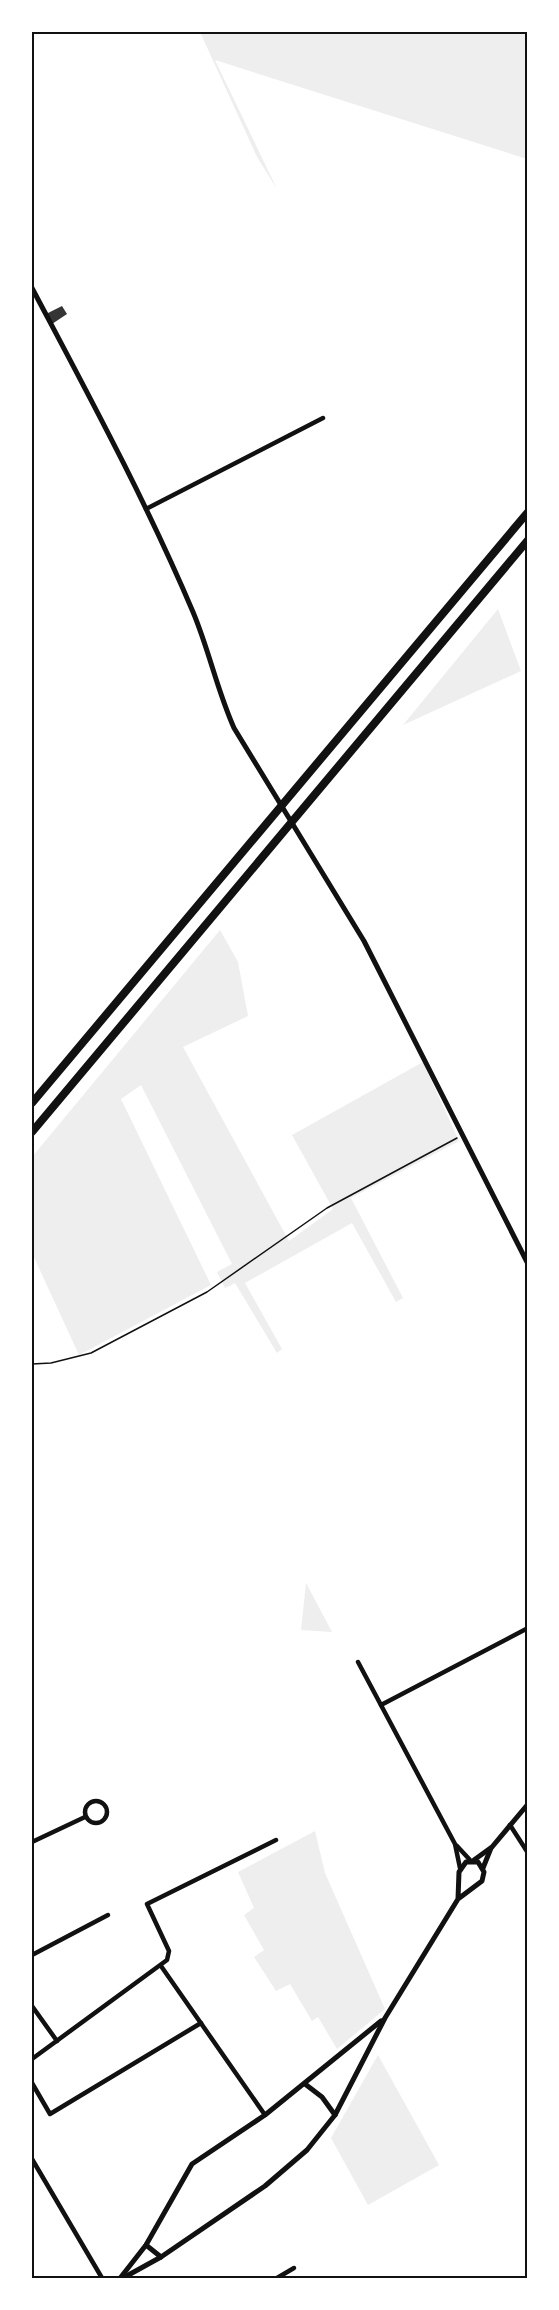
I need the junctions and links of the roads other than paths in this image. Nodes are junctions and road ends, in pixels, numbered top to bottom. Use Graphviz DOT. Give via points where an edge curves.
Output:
graph roads {
  1 [pos="32,288"];
  2 [pos="323,418"];
  3 [pos="146,509"];
  4 [pos="528,512"];
  5 [pos="528,540"];
  6 [pos="32,1103"];
  7 [pos="32,1132"];
  8 [pos="528,1264"];
  9 [pos="528,1628"];
  10 [pos="358,1662"];
  11 [pos="381,1705"];
  12 [pos="528,1804"];
  13 [pos="85,1816"];
  14 [pos="510,1825"];
  15 [pos="276,1840"];
  16 [pos="32,1842"];
  17 [pos="455,1844"];
  18 [pos="492,1847"];
  19 [pos="528,1853"];
  20 [pos="472,1860"];
  21 [pos="460,1868"];
  22 [pos="483,1868"];
  23 [pos="459,1877"];
  24 [pos="474,1886"];
  25 [pos="458,1899"];
  26 [pos="108,1915"];
  27 [pos="32,1955"];
  28 [pos="160,1966"];
  29 [pos="32,2006"];
  30 [pos="385,2018"];
  31 [pos="201,2023"];
  32 [pos="57,2041"];
  33 [pos="32,2059"];
  34 [pos="32,2083"];
  35 [pos="304,2084"];
  36 [pos="265,2115"];
  37 [pos="335,2115"];
  38 [pos="32,2159"];
  39 [pos="146,2245"];
  40 [pos="161,2257"];
  41 [pos="294,2268"];
  42 [pos="102,2278"];
  43 [pos="122,2278"];
  44 [pos="277,2278"];
  1 -- 3 [label="street"];
  2 -- 3 [label="street"];
  3 -- 8 [label="street" via="199,627 221,699 250,755 364,941"];
  4 -- 6 [label="highway"];
  5 -- 7 [label="highway"];
  9 -- 11 [label="street"];
  10 -- 11 [label="street"];
  11 -- 17 [label="street"];
  12 -- 14 [label="street"];
  13 -- 13 [label="street" via="90,1822 101,1822 107,1813 105,1806 96,1800 88,1803"];
  13 -- 16 [label="street"];
  14 -- 18 [label="street"];
  14 -- 19 [label="street"];
  15 -- 28 [label="street" via="147,1904 169,1951"];
  17 -- 20 [label="street"];
  17 -- 21 [label="street"];
  18 -- 20 [label="street"];
  18 -- 22 [label="street"];
  20 -- 21 [label="street"];
  20 -- 22 [label="street"];
  21 -- 23 [label="street"];
  22 -- 24 [label="street" via="482,1881"];
  23 -- 24 [label="street"];
  23 -- 25 [label="street"];
  24 -- 25 [label="street"];
  25 -- 30 [label="street"];
  26 -- 27 [label="street"];
  28 -- 31 [label="street"];
  28 -- 32 [label="street"];
  29 -- 32 [label="street"];
  30 -- 35 [label="street"];
  30 -- 37 [label="street"];
  31 -- 34 [label="street" via="50,2114"];
  31 -- 36 [label="street"];
  32 -- 33 [label="street"];
  35 -- 36 [label="street"];
  35 -- 37 [label="street" via="322,2097"];
  36 -- 39 [label="street" via="192,2164"];
  37 -- 40 [label="street" via="307,2150 265,2186"];
  38 -- 42 [label="street"];
  39 -- 40 [label="street"];
  39 -- 43 [label="street"];
  40 -- 43 [label="street"];
  41 -- 44 [label="street"];
}
